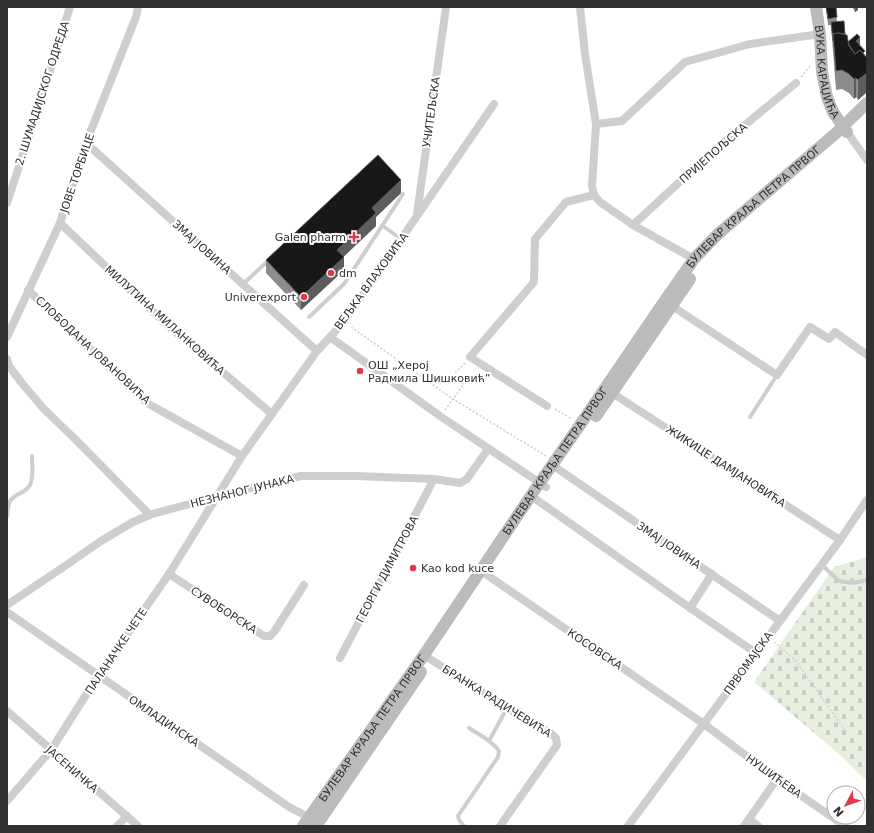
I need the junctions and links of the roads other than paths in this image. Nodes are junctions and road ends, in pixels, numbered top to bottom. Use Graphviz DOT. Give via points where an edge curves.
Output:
graph roads {
  1 [pos="70,7"];
  2 [pos="138,7"];
  3 [pos="446,7"];
  4 [pos="580,7"];
  5 [pos="816,7"];
  6 [pos="820,34"];
  7 [pos="796,83"];
  8 [pos="867,103"];
  9 [pos="494,104"];
  10 [pos="867,114"];
  11 [pos="596,124"];
  12 [pos="845,130"];
  13 [pos="86,143"];
  14 [pos="867,160"];
  15 [pos="403,194"];
  16 [pos="594,195"];
  17 [pos="7,203"];
  18 [pos="417,216"];
  19 [pos="60,223"];
  20 [pos="633,225"];
  21 [pos="383,226"];
  22 [pos="402,239"];
  23 [pos="271,258"];
  24 [pos="694,259"];
  25 [pos="243,284"];
  26 [pos="28,290"];
  27 [pos="672,306"];
  28 [pos="309,317"];
  29 [pos="7,337"];
  30 [pos="330,337"];
  31 [pos="317,351"];
  32 [pos="867,355"];
  33 [pos="7,359"];
  34 [pos="777,375"];
  35 [pos="612,393"];
  36 [pos="547,406"];
  37 [pos="272,414"];
  38 [pos="750,417"];
  39 [pos="488,449"];
  40 [pos="32,456"];
  41 [pos="242,456"];
  42 [pos="556,465"];
  43 [pos="434,479"];
  44 [pos="543,485"];
  45 [pos="217,496"];
  46 [pos="537,500"];
  47 [pos="867,500"];
  48 [pos="8,501"];
  49 [pos="150,515"];
  50 [pos="7,516"];
  51 [pos="840,540"];
  52 [pos="822,564"];
  53 [pos="169,574"];
  54 [pos="712,574"];
  55 [pos="487,575"];
  56 [pos="867,580"];
  57 [pos="304,585"];
  58 [pos="7,605"];
  59 [pos="690,608"];
  60 [pos="7,612"];
  61 [pos="780,621"];
  62 [pos="756,653"];
  63 [pos="340,658"];
  64 [pos="430,659"];
  65 [pos="98,676"];
  66 [pos="507,708"];
  67 [pos="7,711"];
  68 [pos="704,724"];
  69 [pos="469,728"];
  70 [pos="489,741"];
  71 [pos="51,750"];
  72 [pos="776,779"];
  73 [pos="7,801"];
  74 [pos="127,816"];
  75 [pos="747,823"];
  76 [pos="314,824"];
  77 [pos="117,826"];
  78 [pos="138,826"];
  79 [pos="464,826"];
  80 [pos="500,826"];
  81 [pos="628,826"];
  82 [pos="758,826"];
  83 [pos="845,826"];
  1 -- 17 [label="street, 2. ШУМАДИЈСКОГ ОДРЕДА"];
  2 -- 13 [label="street, ЈОВЕ ТОРБИЦЕ" via="136,18"];
  3 -- 18 [label="street, УЧИТЕЉСКА"];
  4 -- 11 [label="street"];
  5 -- 6 [label="main road, ВУКА КАРАЏИЋА"];
  6 -- 11 [label="street" via="750,44 685,62 622,120"];
  6 -- 12 [label="main road, ВУКА КАРАЏИЋА" via="822,72 827,97"];
  7 -- 20 [label="street, ПРИЈЕПОЉСКА" via="712,152"];
  8 -- 12 [label="main road"];
  9 -- 18 [label="street, ВЕЉКА ВЛАХОВИЋА"];
  10 -- 12 [label="main road"];
  11 -- 16 [label="street" via="592,186"];
  12 -- 14 [label="street"];
  12 -- 24 [label="main road, БУЛЕВАР КРАЉА ПЕТРА ПРВОГ" via="718,234"];
  12 -- 27 [label="main road, БУЛЕВАР КРАЉА ПЕТРА ПРВОГ" via="714,248"];
  13 -- 19 [label="street, ЈОВЕ ТОРБИЦЕ"];
  13 -- 25 [label="street, ЗМАЈ ЈОВИНА"];
  15 -- 21 [label="lane"];
  16 -- 20 [label="street"];
  16 -- 36 [label="street" via="566,202 535,239 534,282 470,357"];
  18 -- 22 [label="street, ВЕЉКА ВЛАХОВИЋА"];
  19 -- 26 [label="street, ЈОВЕ ТОРБИЦЕ"];
  19 -- 37 [label="street, МИЛУТИНА МИЛАНКОВИЋА" via="165,323"];
  20 -- 24 [label="street"];
  21 -- 22 [label="lane"];
  21 -- 28 [label="lane" via="344,284"];
  22 -- 30 [label="street, ВЕЉКА ВЛАХОВИЋА" via="344,322"];
  23 -- 25 [label="lane"];
  24 -- 42 [label="main road, БУЛЕВАР КРАЉА ПЕТРА ПРВОГ" via="580,425"];
  25 -- 31 [label="street, ЗМАЈ ЈОВИНА"];
  26 -- 29 [label="street, ЈОВЕ ТОРБИЦЕ"];
  26 -- 41 [label="street, СЛОБОДАНА ЈОВАНОВИЋА" via="147,403"];
  27 -- 34 [label="street"];
  27 -- 35 [label="main road, БУЛЕВАР КРАЉА ПЕТРА ПРВОГ"];
  30 -- 31 [label="street, ВЕЉКА ВЛАХОВИЋА"];
  30 -- 39 [label="street"];
  31 -- 37 [label="street, ВЕЉКА ВЛАХОВИЋА"];
  32 -- 34 [label="street" via="835,332 829,340 810,327"];
  33 -- 49 [label="street" via="9,366 43,408"];
  34 -- 38 [label="lane"];
  35 -- 42 [label="main road, БУЛЕВАР КРАЉА ПЕТРА ПРВОГ"];
  35 -- 51 [label="street, ЖИКИЦЕ ДАМЈАНОВИЋА"];
  37 -- 41 [label="street, ВЕЉКА ВЛАХОВИЋА"];
  39 -- 43 [label="street, НЕЗНАНОГ ЈУНАКА" via="467,479 460,483"];
  39 -- 44 [label="street"];
  40 -- 48 [label="lane" via="32,478 29,486"];
  41 -- 45 [label="street, ВЕЉКА ВЛАХОВИЋА"];
  42 -- 44 [label="main road, БУЛЕВАР КРАЉА ПЕТРА ПРВОГ"];
  42 -- 54 [label="street, ЗМАЈ ЈОВИНА"];
  43 -- 45 [label="street, НЕЗНАНОГ ЈУНАКА" via="301,476"];
  43 -- 63 [label="street, ГЕОРГИ ДИМИТРОВА"];
  44 -- 46 [label="main road, БУЛЕВАР КРАЉА ПЕТРА ПРВОГ"];
  44 -- 76 [label="main road, БУЛЕВАР КРАЉА ПЕТРА ПРВОГ" via="424,655"];
  45 -- 49 [label="street, НЕЗНАНОГ ЈУНАКА"];
  45 -- 53 [label="street, ПАЛАНАЧКЕ ЧЕТЕ"];
  46 -- 55 [label="main road, БУЛЕВАР КРАЉА ПЕТРА ПРВОГ"];
  46 -- 59 [label="street"];
  47 -- 51 [label="street, ПРВОМАЈСКА"];
  48 -- 50 [label="lane"];
  49 -- 58 [label="street, НЕЗНАНОГ ЈУНАКА" via="101,541"];
  51 -- 52 [label="street, ПРВОМАЈСКА"];
  52 -- 56 [label="lane" via="839,581 853,583"];
  52 -- 61 [label="street, ПРВОМАЈСКА"];
  53 -- 57 [label="street, СУВОБОРСКА" via="264,636 270,636 274,632"];
  53 -- 65 [label="street, ПАЛАНАЧКЕ ЧЕТЕ"];
  54 -- 59 [label="street"];
  54 -- 61 [label="street, ЗМАЈ ЈОВИНА"];
  55 -- 64 [label="main road, БУЛЕВАР КРАЉА ПЕТРА ПРВОГ"];
  55 -- 68 [label="street, КОСОВСКА"];
  59 -- 62 [label="street"];
  60 -- 65 [label="street, ОМЛАДИНСКА"];
  61 -- 62 [label="street, ПРВОМАЈСКА"];
  62 -- 68 [label="street, ПРВОМАЈСКА"];
  64 -- 66 [label="street, БРАНКА РАДИЧЕВИЋА"];
  64 -- 76 [label="main road, БУЛЕВАР КРАЉА ПЕТРА ПРВОГ"];
  65 -- 71 [label="street, ПАЛАНАЧКЕ ЧЕТЕ"];
  65 -- 76 [label="street, ОМЛАДИНСКА"];
  66 -- 70 [label="lane"];
  66 -- 80 [label="street, БРАНКА РАДИЧЕВИЋА" via="550,732 556,738 556,745"];
  67 -- 71 [label="street, ЈАСЕНИЧКА"];
  68 -- 72 [label="street, НУШИЋЕВА"];
  68 -- 81 [label="street, ПРВОМАЈСКА"];
  69 -- 70 [label="lane"];
  70 -- 79 [label="lane" via="499,751 498,757 458,816"];
  71 -- 73 [label="street, ПАЛАНАЧКЕ ЧЕТЕ"];
  71 -- 74 [label="street, ЈАСЕНИЧКА"];
  72 -- 75 [label="street"];
  72 -- 83 [label="street, НУШИЋЕВА"];
  74 -- 77 [label="street"];
  74 -- 78 [label="street, ЈАСЕНИЧКА"];
  75 -- 82 [label="street"];
}
